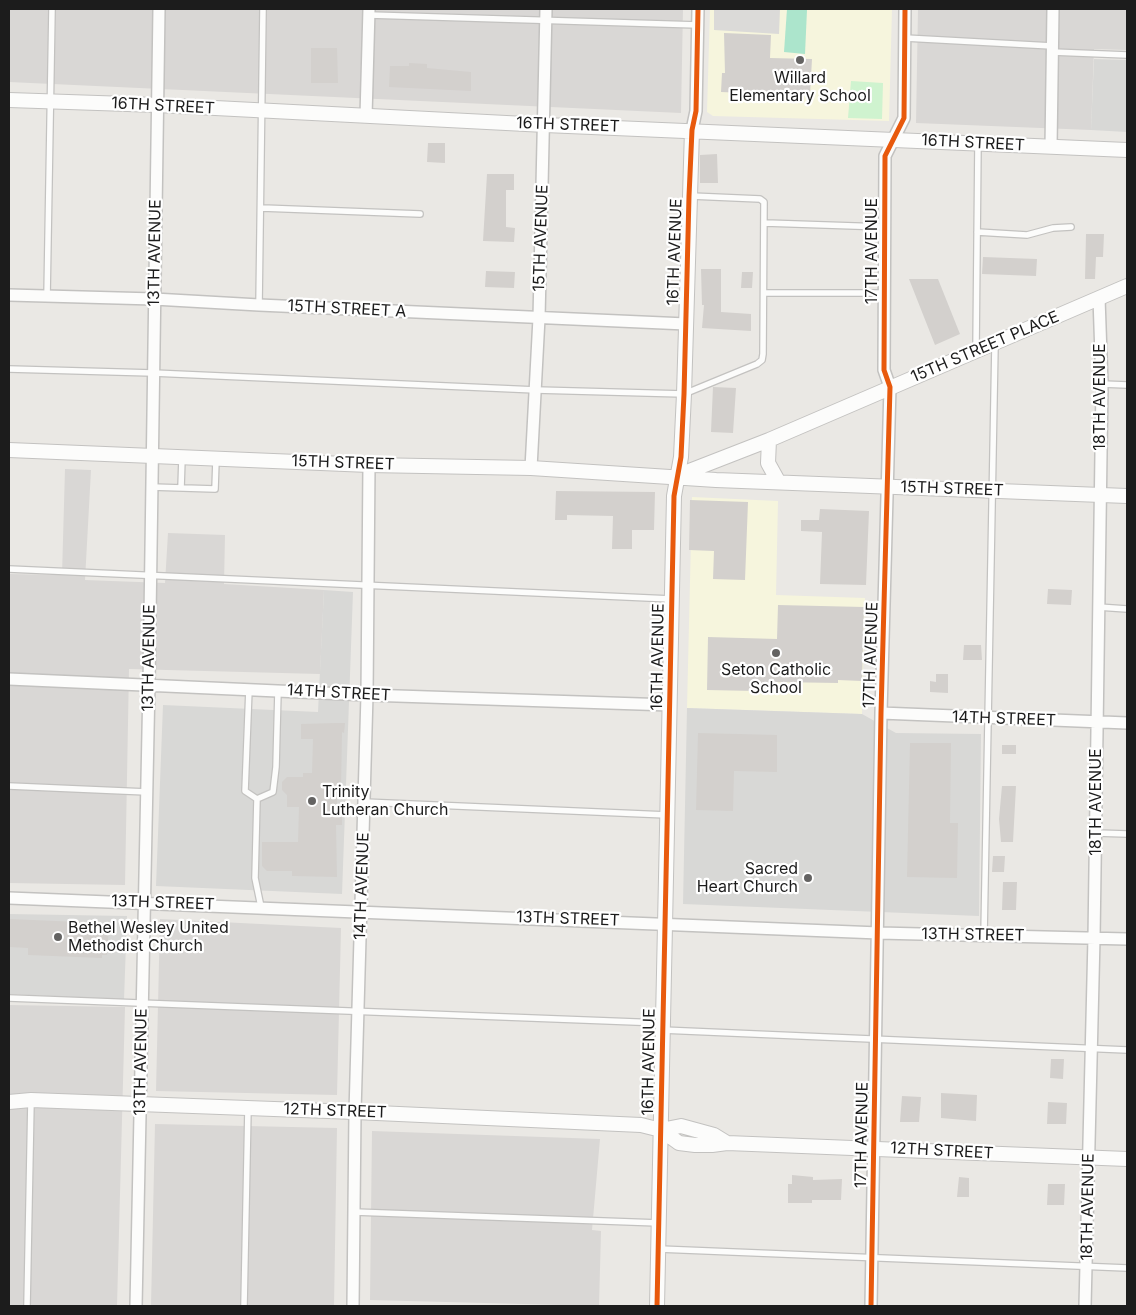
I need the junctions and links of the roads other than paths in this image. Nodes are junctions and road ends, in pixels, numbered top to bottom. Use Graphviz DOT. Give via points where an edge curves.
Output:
graph roads {
  1 [pos="52,9"];
  2 [pos="159,9"];
  3 [pos="263,9"];
  4 [pos="546,9"];
  5 [pos="698,9"];
  6 [pos="905,9"];
  7 [pos="1053,9"];
  8 [pos="369,12"];
  9 [pos="546,21"];
  10 [pos="698,25"];
  11 [pos="905,38"];
  12 [pos="1052,49"];
  13 [pos="1127,55"];
  14 [pos="9,100"];
  15 [pos="51,102"];
  16 [pos="157,105"];
  17 [pos="262,111"];
  18 [pos="366,116"];
  19 [pos="545,125"];
  20 [pos="692,130"];
  21 [pos="894,140"];
  22 [pos="978,144"];
  23 [pos="1051,147"];
  24 [pos="1127,150"];
  25 [pos="689,196"];
  26 [pos="262,208"];
  27 [pos="420,214"];
  28 [pos="765,223"];
  29 [pos="885,227"];
  30 [pos="1071,227"];
  31 [pos="977,232"];
  32 [pos="1127,286"];
  33 [pos="764,293"];
  34 [pos="884,293"];
  35 [pos="9,295"];
  36 [pos="47,296"];
  37 [pos="1100,298"];
  38 [pos="154,299"];
  39 [pos="259,306"];
  40 [pos="539,318"];
  41 [pos="686,324"];
  42 [pos="995,342"];
  43 [pos="976,350"];
  44 [pos="9,369"];
  45 [pos="153,372"];
  46 [pos="1102,384"];
  47 [pos="1127,385"];
  48 [pos="890,387"];
  49 [pos="536,390"];
  50 [pos="684,394"];
  51 [pos="769,440"];
  52 [pos="9,450"];
  53 [pos="152,455"];
  54 [pos="182,457"];
  55 [pos="216,458"];
  56 [pos="369,465"];
  57 [pos="532,468"];
  58 [pos="677,476"];
  59 [pos="778,481"];
  60 [pos="151,487"];
  61 [pos="888,487"];
  62 [pos="181,488"];
  63 [pos="993,491"];
  64 [pos="1098,494"];
  65 [pos="1127,496"];
  66 [pos="9,569"];
  67 [pos="150,574"];
  68 [pos="368,585"];
  69 [pos="672,599"];
  70 [pos="1098,607"];
  71 [pos="1127,609"];
  72 [pos="9,679"];
  73 [pos="149,684"];
  74 [pos="249,689"];
  75 [pos="278,690"];
  76 [pos="367,695"];
  77 [pos="670,704"];
  78 [pos="882,714"];
  79 [pos="989,718"];
  80 [pos="1096,722"];
  81 [pos="1127,724"];
  82 [pos="9,786"];
  83 [pos="146,792"];
  84 [pos="257,798"];
  85 [pos="364,802"];
  86 [pos="667,815"];
  87 [pos="1096,832"];
  88 [pos="1127,834"];
  89 [pos="9,898"];
  90 [pos="144,902"];
  91 [pos="261,907"];
  92 [pos="361,911"];
  93 [pos="664,923"];
  94 [pos="879,933"];
  95 [pos="984,935"];
  96 [pos="1094,938"];
  97 [pos="1127,939"];
  98 [pos="9,998"];
  99 [pos="142,1004"];
  100 [pos="358,1013"];
  101 [pos="662,1027"];
  102 [pos="877,1041"];
  103 [pos="1091,1048"];
  104 [pos="1127,1050"];
  105 [pos="31,1100"];
  106 [pos="9,1102"];
  107 [pos="140,1104"];
  108 [pos="248,1108"];
  109 [pos="355,1112"];
  110 [pos="661,1130"];
  111 [pos="874,1148"];
  112 [pos="1088,1157"];
  113 [pos="1127,1159"];
  114 [pos="354,1212"];
  115 [pos="659,1223"];
  116 [pos="659,1249"];
  117 [pos="872,1257"];
  118 [pos="1087,1267"];
  119 [pos="1127,1268"];
  120 [pos="26,1306"];
  121 [pos="136,1306"];
  122 [pos="244,1306"];
  123 [pos="353,1306"];
  124 [pos="657,1306"];
  125 [pos="872,1306"];
  126 [pos="1085,1306"];
  1 -- 15 [label="lane"];
  2 -- 16 [label="street, 13TH AVENUE"];
  3 -- 17 [label="lane"];
  4 -- 9 [label="street, 15TH AVENUE"];
  5 -- 10 [label="street, 16TH AVENUE"];
  6 -- 11 [label="street, 17TH AVENUE"];
  7 -- 12 [label="street"];
  8 -- 9 [label="lane"];
  8 -- 18 [label="street"];
  9 -- 10 [label="lane"];
  9 -- 19 [label="street, 15TH AVENUE"];
  10 -- 20 [label="street, 16TH AVENUE" via="696,111"];
  11 -- 12 [label="lane"];
  11 -- 21 [label="street, 17TH AVENUE" via="904,118"];
  12 -- 13 [label="lane"];
  12 -- 23 [label="street"];
  14 -- 15 [label="street, 16TH STREET"];
  15 -- 16 [label="street, 16TH STREET"];
  15 -- 36 [label="lane"];
  16 -- 17 [label="street, 16TH STREET"];
  16 -- 38 [label="street, 13TH AVENUE"];
  17 -- 18 [label="street, 16TH STREET"];
  17 -- 26 [label="lane"];
  18 -- 19 [label="street, 16TH STREET"];
  19 -- 20 [label="street, 16TH STREET"];
  19 -- 40 [label="street, 15TH AVENUE"];
  20 -- 21 [label="street, 16TH STREET"];
  20 -- 25 [label="street, 16TH AVENUE"];
  21 -- 22 [label="street, 16TH STREET"];
  21 -- 29 [label="street, 17TH AVENUE" via="886,156"];
  22 -- 23 [label="street, 16TH STREET"];
  22 -- 31 [label="lane"];
  23 -- 24 [label="street, 16TH STREET"];
  25 -- 28 [label="lane" via="760,199 764,202"];
  25 -- 41 [label="street, 16TH AVENUE"];
  26 -- 27 [label="lane"];
  26 -- 39 [label="lane"];
  28 -- 29 [label="lane"];
  28 -- 33 [label="lane"];
  29 -- 34 [label="street, 17TH AVENUE"];
  30 -- 31 [label="lane" via="1027,235"];
  31 -- 43 [label="lane"];
  32 -- 37 [label="street, 15TH STREET PLACE"];
  33 -- 34 [label="lane"];
  33 -- 50 [label="lane" via="762,360"];
  34 -- 48 [label="street, 17TH AVENUE" via="884,370"];
  35 -- 36 [label="street, 15TH STREET A"];
  36 -- 38 [label="street, 15TH STREET A"];
  37 -- 42 [label="street, 15TH STREET PLACE"];
  37 -- 46 [label="street, 18TH AVENUE"];
  38 -- 39 [label="street, 15TH STREET A"];
  38 -- 45 [label="street, 13TH AVENUE"];
  39 -- 40 [label="street, 15TH STREET A"];
  40 -- 41 [label="street, 15TH STREET A"];
  40 -- 49 [label="street, 15TH AVENUE"];
  41 -- 50 [label="street, 16TH AVENUE"];
  42 -- 43 [label="street, 15TH STREET PLACE"];
  42 -- 63 [label="lane"];
  43 -- 48 [label="street, 15TH STREET PLACE"];
  44 -- 45 [label="lane"];
  45 -- 49 [label="lane"];
  45 -- 53 [label="street, 13TH AVENUE"];
  46 -- 47 [label="lane"];
  46 -- 64 [label="street, 18TH AVENUE"];
  48 -- 51 [label="street, 15TH STREET PLACE"];
  48 -- 61 [label="street, 17TH AVENUE"];
  49 -- 50 [label="lane"];
  49 -- 57 [label="street, 15TH AVENUE"];
  50 -- 58 [label="street, 16TH AVENUE"];
  51 -- 58 [label="street, 15TH STREET PLACE"];
  51 -- 59 [label="street" via="768,463"];
  52 -- 53 [label="street, 15TH STREET"];
  53 -- 54 [label="street, 15TH STREET"];
  53 -- 60 [label="street, 13TH AVENUE"];
  54 -- 55 [label="street, 15TH STREET"];
  54 -- 62 [label="lane"];
  55 -- 56 [label="street, 15TH STREET"];
  55 -- 62 [label="lane" via="215,489"];
  56 -- 57 [label="street, 15TH STREET"];
  56 -- 68 [label="street, 14TH AVENUE"];
  57 -- 58 [label="street, 15TH STREET"];
  58 -- 59 [label="street, 15TH STREET"];
  58 -- 69 [label="street, 16TH AVENUE"];
  59 -- 61 [label="street, 15TH STREET"];
  60 -- 62 [label="lane"];
  60 -- 67 [label="street, 13TH AVENUE"];
  61 -- 63 [label="street, 15TH STREET"];
  61 -- 78 [label="street, 17TH AVENUE"];
  63 -- 64 [label="street, 15TH STREET"];
  63 -- 79 [label="lane"];
  64 -- 65 [label="street, 15TH STREET"];
  64 -- 70 [label="street, 18TH AVENUE"];
  66 -- 67 [label="lane"];
  67 -- 68 [label="lane"];
  67 -- 73 [label="street, 13TH AVENUE"];
  68 -- 69 [label="lane"];
  68 -- 76 [label="street, 14TH AVENUE"];
  69 -- 77 [label="street, 16TH AVENUE"];
  70 -- 71 [label="lane"];
  70 -- 80 [label="street, 18TH AVENUE"];
  72 -- 73 [label="street, 14TH STREET"];
  73 -- 74 [label="street, 14TH STREET"];
  73 -- 83 [label="street, 13TH AVENUE"];
  74 -- 75 [label="street, 14TH STREET"];
  74 -- 84 [label="lane" via="245,791"];
  75 -- 76 [label="street, 14TH STREET"];
  75 -- 84 [label="lane" via="273,792"];
  76 -- 77 [label="street, 14TH STREET"];
  76 -- 85 [label="street, 14TH AVENUE"];
  77 -- 86 [label="street, 16TH AVENUE"];
  78 -- 79 [label="street, 14TH STREET"];
  78 -- 94 [label="street, 17TH AVENUE"];
  79 -- 80 [label="street, 14TH STREET"];
  79 -- 95 [label="lane"];
  80 -- 81 [label="street, 14TH STREET"];
  80 -- 87 [label="street, 18TH AVENUE"];
  82 -- 83 [label="lane"];
  83 -- 90 [label="street, 13TH AVENUE"];
  84 -- 91 [label="lane" via="255,878"];
  85 -- 86 [label="lane"];
  85 -- 92 [label="street, 14TH AVENUE"];
  86 -- 93 [label="street, 16TH AVENUE"];
  87 -- 88 [label="lane"];
  87 -- 96 [label="street, 18TH AVENUE"];
  89 -- 90 [label="street, 13TH STREET"];
  90 -- 91 [label="street, 13TH STREET"];
  90 -- 99 [label="street, 13TH AVENUE"];
  91 -- 92 [label="street, 13TH STREET"];
  92 -- 93 [label="street, 13TH STREET"];
  92 -- 100 [label="street, 14TH AVENUE"];
  93 -- 94 [label="street, 13TH STREET"];
  93 -- 101 [label="street, 16TH AVENUE"];
  94 -- 95 [label="street, 13TH STREET"];
  94 -- 102 [label="street, 17TH AVENUE"];
  95 -- 96 [label="street, 13TH STREET"];
  96 -- 97 [label="street, 13TH STREET"];
  96 -- 103 [label="street, 18TH AVENUE"];
  98 -- 99 [label="lane"];
  99 -- 100 [label="lane"];
  99 -- 107 [label="street, 13TH AVENUE"];
  100 -- 101 [label="lane"];
  100 -- 109 [label="street, 14TH AVENUE"];
  101 -- 102 [label="lane"];
  101 -- 110 [label="street, 16TH AVENUE"];
  102 -- 103 [label="lane"];
  102 -- 111 [label="street, 17TH AVENUE"];
  103 -- 104 [label="lane"];
  103 -- 112 [label="street, 18TH AVENUE"];
  105 -- 106 [label="street, 12TH STREET"];
  105 -- 107 [label="street, 12TH STREET"];
  105 -- 120 [label="lane"];
  107 -- 108 [label="street, 12TH STREET"];
  107 -- 121 [label="street, 13TH AVENUE"];
  108 -- 109 [label="street, 12TH STREET"];
  108 -- 122 [label="lane"];
  109 -- 110 [label="street, 12TH STREET" via="641,1125"];
  109 -- 114 [label="street, 14TH AVENUE"];
  110 -- 111 [label="street, 12TH STREET" via="679,1143 712,1146 727,1143"];
  110 -- 115 [label="street, 16TH AVENUE"];
  111 -- 112 [label="street, 12TH STREET"];
  111 -- 117 [label="street, 17TH AVENUE"];
  112 -- 113 [label="street, 12TH STREET"];
  112 -- 118 [label="street, 18TH AVENUE"];
  114 -- 115 [label="lane"];
  114 -- 123 [label="street, 14TH AVENUE"];
  115 -- 116 [label="street, 16TH AVENUE"];
  116 -- 117 [label="lane"];
  116 -- 124 [label="street, 16TH AVENUE"];
  117 -- 118 [label="lane"];
  117 -- 125 [label="street, 17TH AVENUE"];
  118 -- 119 [label="lane"];
  118 -- 126 [label="street, 18TH AVENUE"];
}
